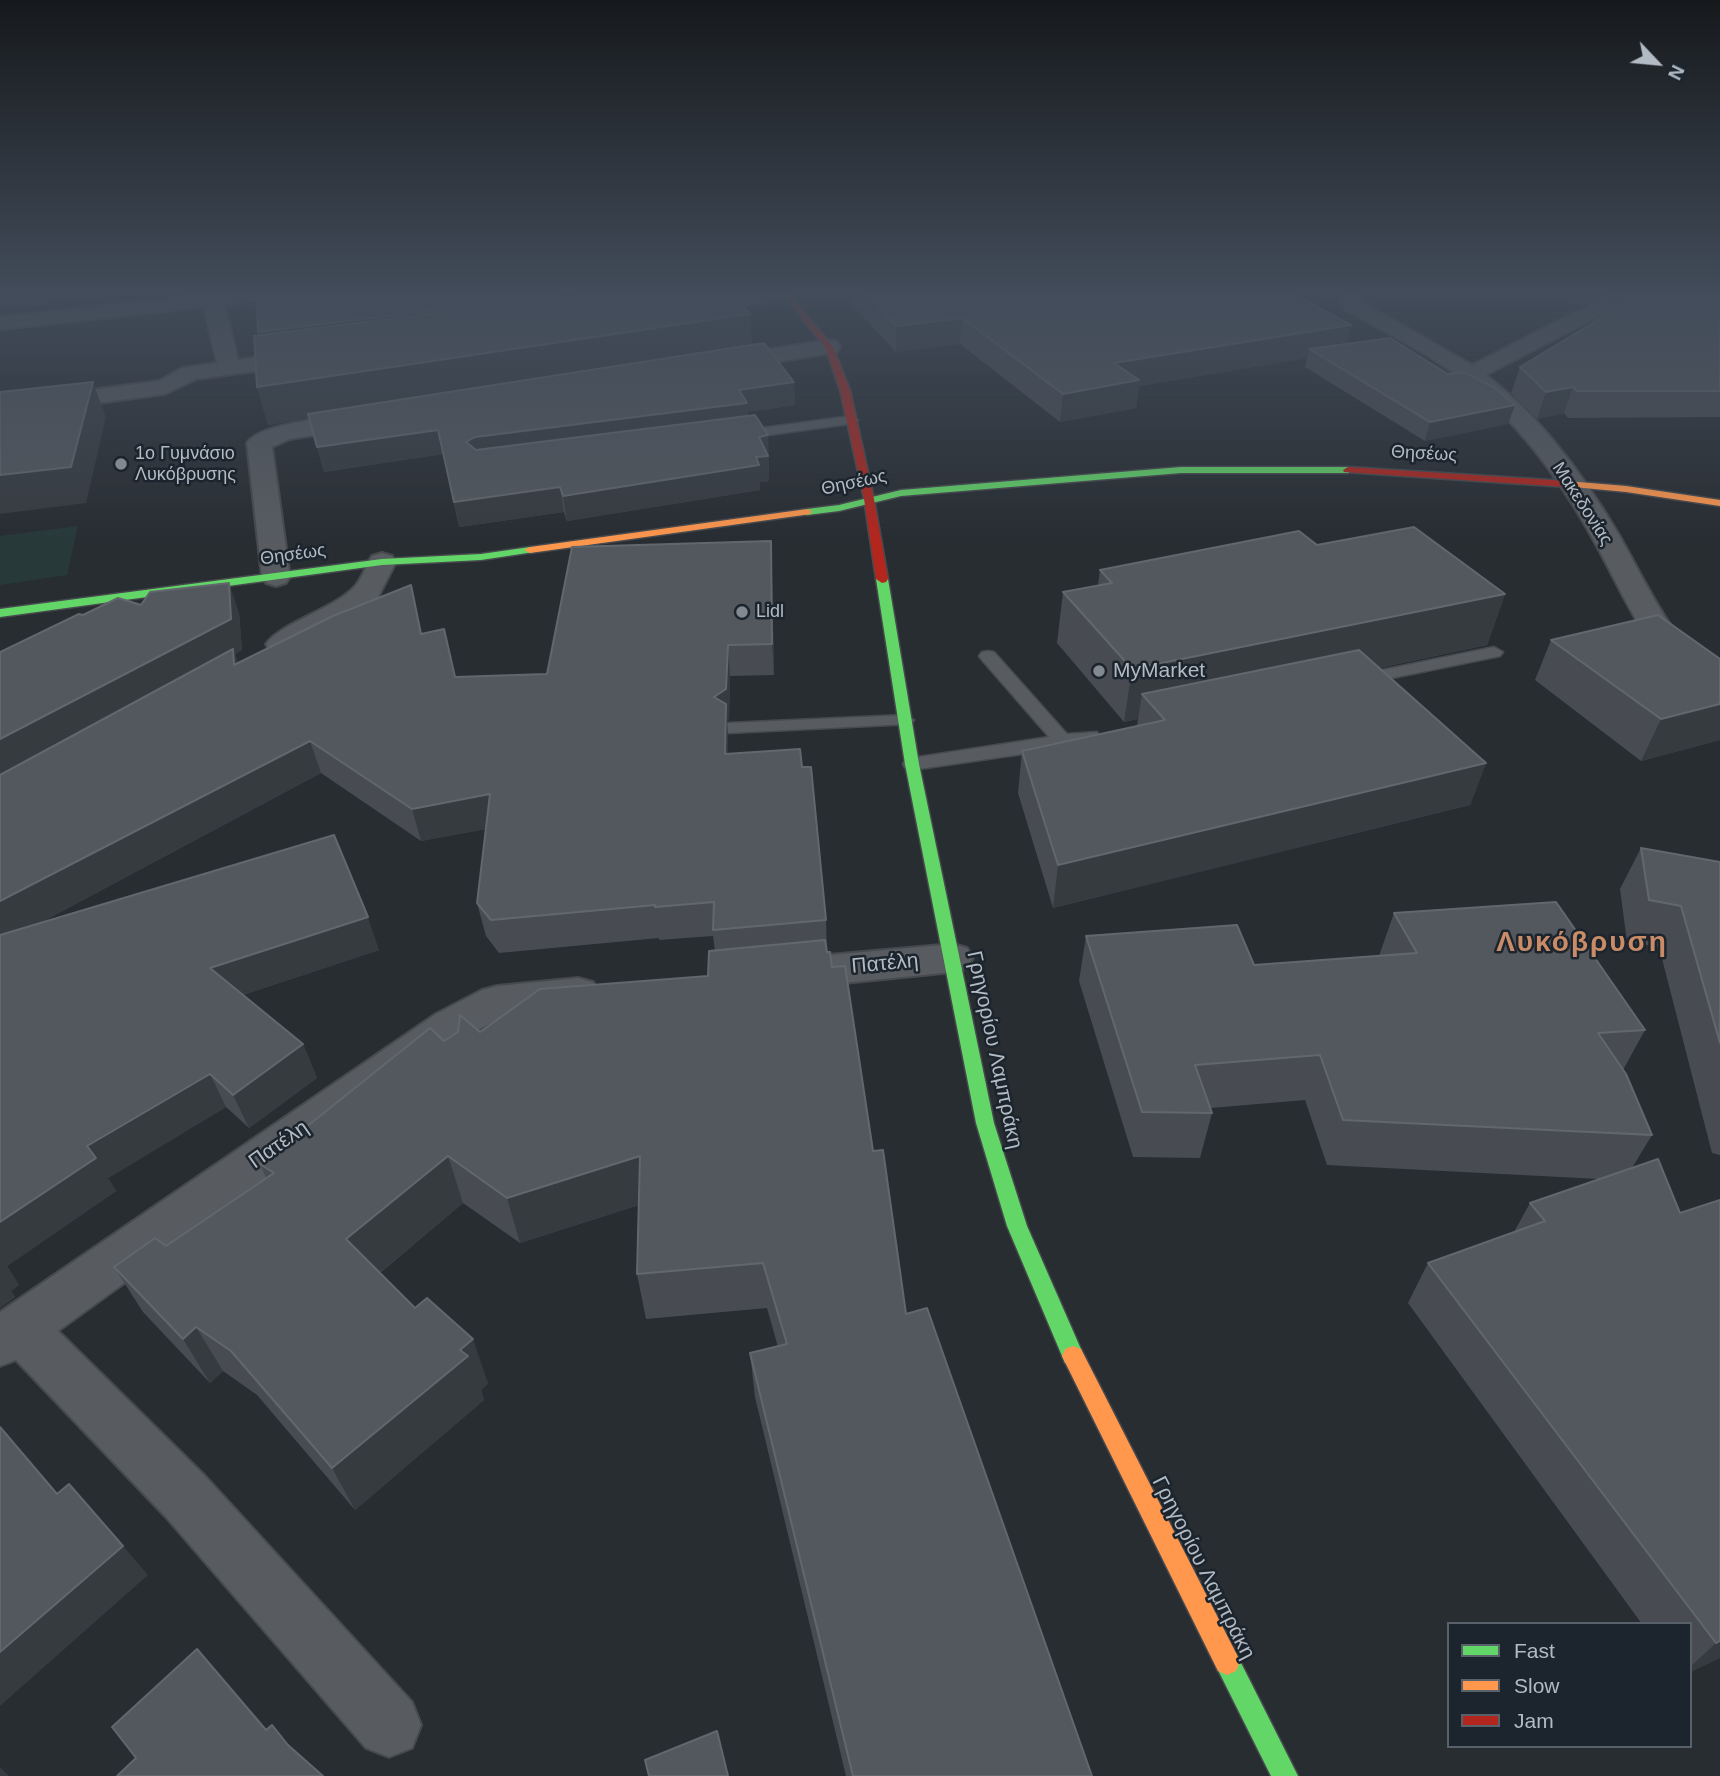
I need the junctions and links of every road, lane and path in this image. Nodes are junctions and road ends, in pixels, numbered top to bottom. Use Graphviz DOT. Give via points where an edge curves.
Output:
graph roads {
  1 [pos="181,378"];
  2 [pos="840,378"];
  3 [pos="1475,378"];
  4 [pos="0,409"];
  5 [pos="388,416"];
  6 [pos="851,420"];
  7 [pos="727,436"];
  8 [pos="1574,484"];
  9 [pos="869,499"];
  10 [pos="1720,503"];
  11 [pos="382,562"];
  12 [pos="276,577"];
  13 [pos="107,601"];
  14 [pos="0,613"];
  15 [pos="70,634"];
  16 [pos="1494,652"];
  17 [pos="988,656"];
  18 [pos="257,658"];
  19 [pos="1346,683"];
  20 [pos="1720,695"];
  21 [pos="905,720"];
  22 [pos="729,728"];
  23 [pos="1104,733"];
  24 [pos="1064,742"];
  25 [pos="912,764"];
  26 [pos="953,958"];
  27 [pos="760,976"];
  28 [pos="622,989"];
  29 [pos="10,1334"];
  30 [pos="389,1725"];
  31 [pos="1285,1776"];
  1 -- 4 [label="street" via="165,387"];
  2 -- 6 [label="main road, Γρηγορίου Λαμπράκη"];
  3 -- 8 [label="street, Μακεδονίας"];
  5 -- 12 [label="street" via="284,432 259,443"];
  6 -- 7 [label="lane"];
  6 -- 9 [label="main road, Γρηγορίου Λαμπράκη"];
  8 -- 9 [label="main road, Θησέως" via="1342,470 1181,470"];
  8 -- 10 [label="main road, Θησέως"];
  8 -- 20 [label="street, Μακεδονίας" via="1669,646 1700,682"];
  9 -- 11 [label="main road, Θησέως" via="839,508 481,557"];
  9 -- 21 [label="main road, Γρηγορίου Λαμπράκη"];
  11 -- 12 [label="main road, Θησέως"];
  11 -- 18 [label="street" via="368,591"];
  12 -- 13 [label="main road, Θησέως"];
  13 -- 14 [label="main road, Θησέως"];
  13 -- 15 [label="street" via="101,612"];
  16 -- 19 [label="lane"];
  17 -- 24 [label="lane"];
  21 -- 22 [label="lane"];
  21 -- 25 [label="main road, Γρηγορίου Λαμπράκη"];
  23 -- 24 [label="lane"];
  24 -- 25 [label="lane"];
  25 -- 26 [label="main road, Γρηγορίου Λαμπράκη"];
  26 -- 27 [label="street, Πατέλη"];
  26 -- 31 [label="main road, Γρηγορίου Λαμπράκη" via="985,1123 1017,1226 1063,1337"];
  28 -- 29 [label="street, Πατέλη" via="497,1000 451,1025"];
  29 -- 30 [label="street" via="185,1496"];
}
